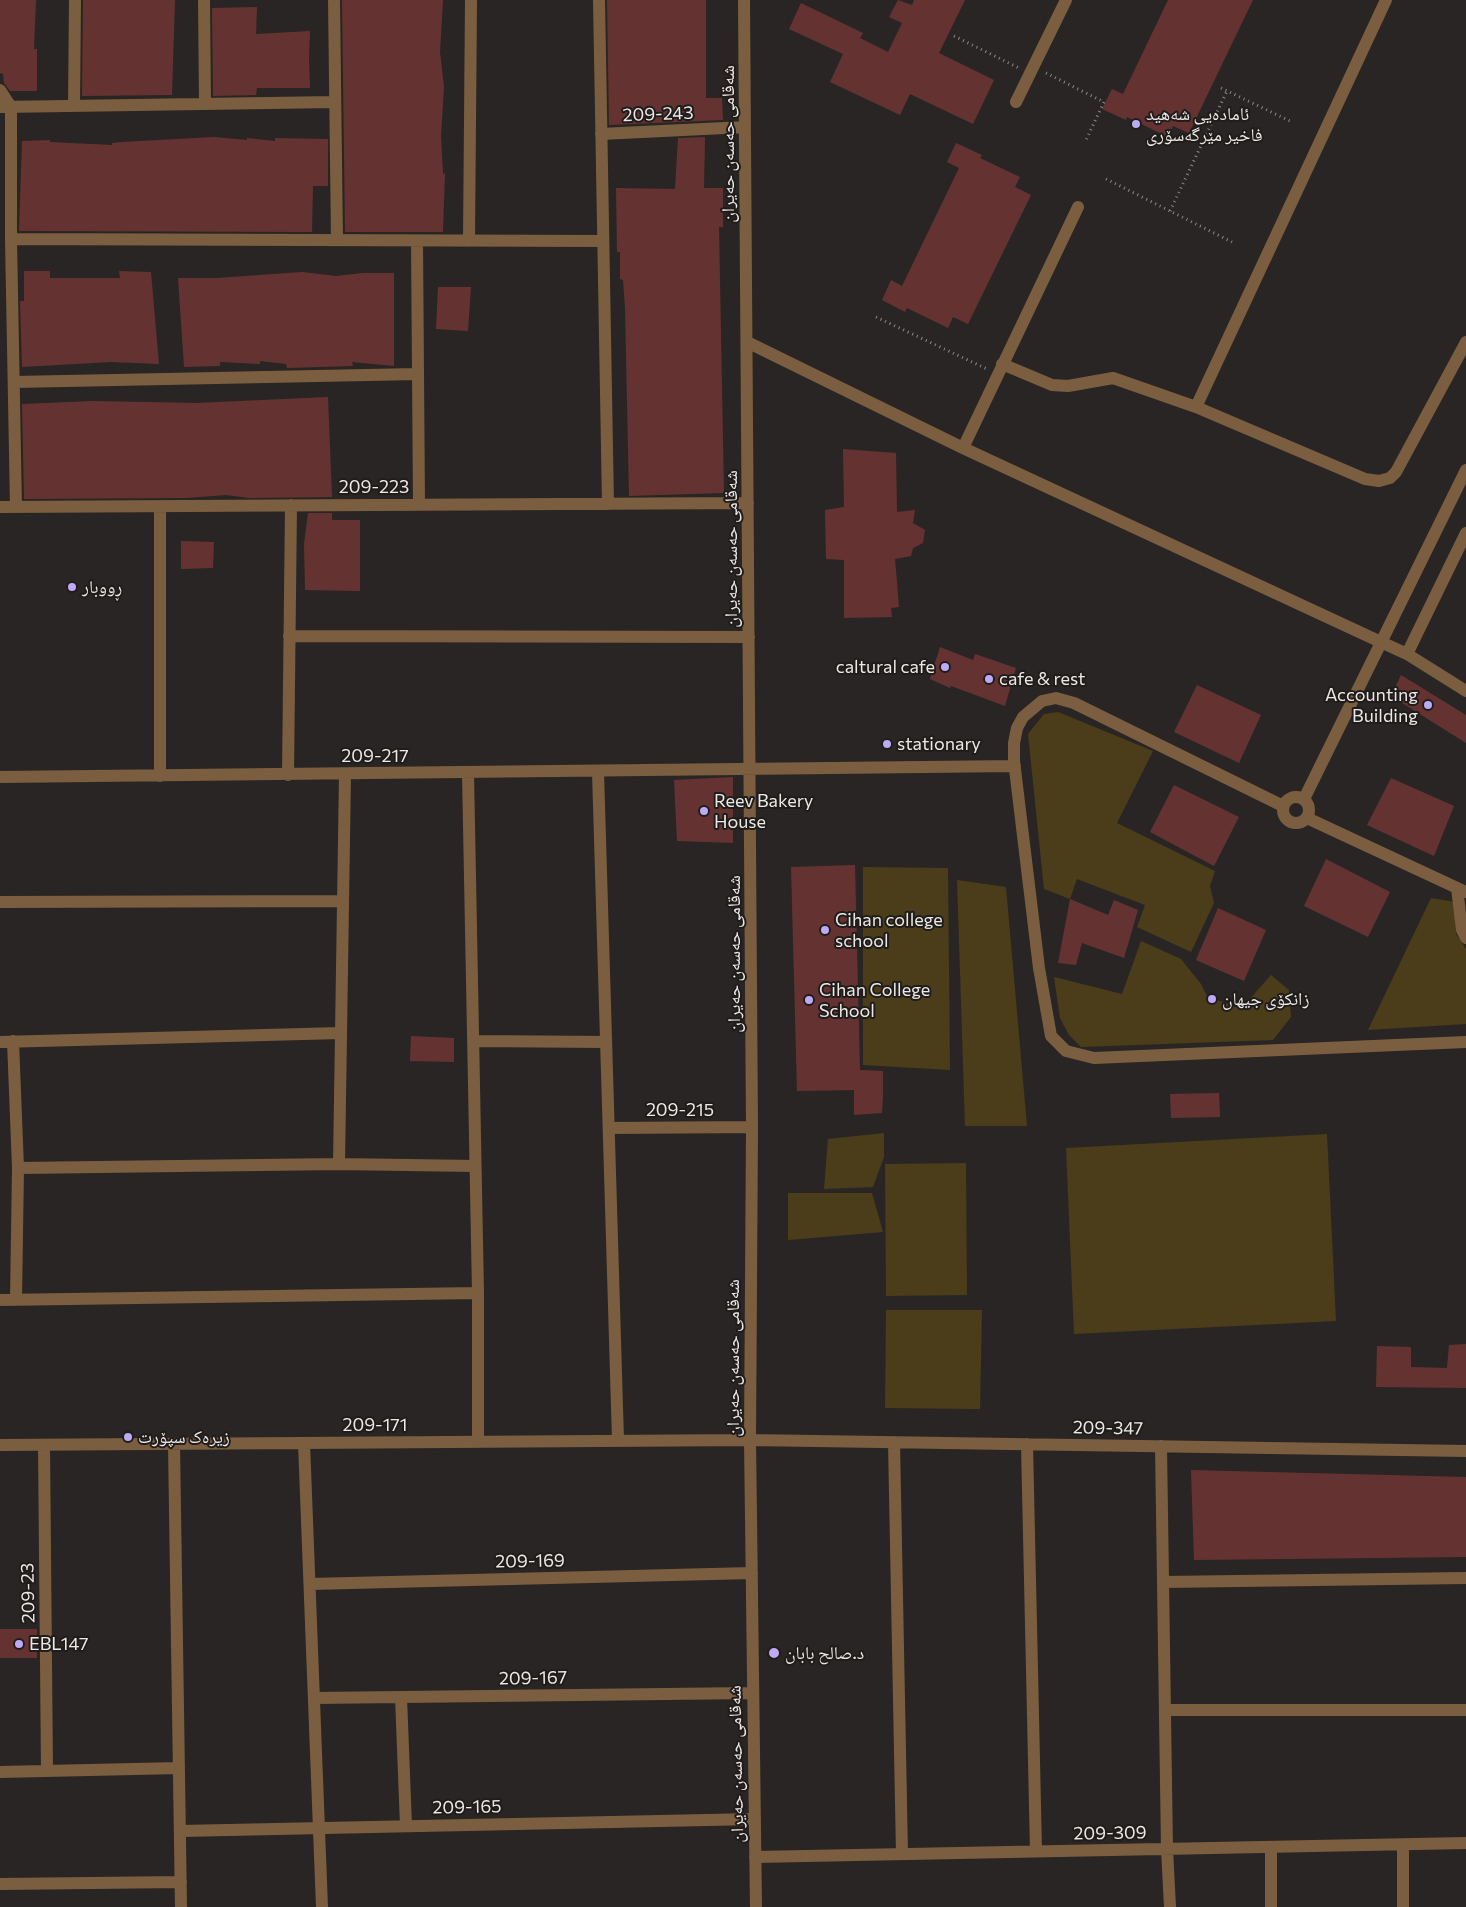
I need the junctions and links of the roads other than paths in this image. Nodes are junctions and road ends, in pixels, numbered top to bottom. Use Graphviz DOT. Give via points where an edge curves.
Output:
graph roads {
  1 [pos="75,0"];
  2 [pos="204,0"];
  3 [pos="334,0"];
  4 [pos="471,0"];
  5 [pos="599,0"];
  6 [pos="744,0"];
  7 [pos="1066,0"];
  8 [pos="1386,0"];
  9 [pos="0,90"];
  10 [pos="335,102"];
  11 [pos="1016,102"];
  12 [pos="205,104"];
  13 [pos="74,106"];
  14 [pos="6,107"];
  15 [pos="745,128"];
  16 [pos="601,134"];
  17 [pos="1078,207"];
  18 [pos="11,240"];
  19 [pos="336,240"];
  20 [pos="417,241"];
  21 [pos="469,241"];
  22 [pos="603,241"];
  23 [pos="747,342"];
  24 [pos="1466,342"];
  25 [pos="1000,369"];
  26 [pos="418,374"];
  27 [pos="14,382"];
  28 [pos="1196,407"];
  29 [pos="963,448"];
  30 [pos="1466,470"];
  31 [pos="748,503"];
  32 [pos="608,504"];
  33 [pos="291,505"];
  34 [pos="419,505"];
  35 [pos="160,506"];
  36 [pos="0,507"];
  37 [pos="16,507"];
  38 [pos="1466,533"];
  39 [pos="289,636"];
  40 [pos="749,637"];
  41 [pos="1383,643"];
  42 [pos="1407,654"];
  43 [pos="1466,691"];
  44 [pos="1015,766"];
  45 [pos="750,770"];
  46 [pos="598,772"];
  47 [pos="468,773"];
  48 [pos="288,774"];
  49 [pos="345,774"];
  50 [pos="160,776"];
  51 [pos="0,777"];
  52 [pos="1304,799"];
  53 [pos="1283,806"];
  54 [pos="1307,818"];
  55 [pos="1462,890"];
  56 [pos="343,901"];
  57 [pos="0,902"];
  58 [pos="1466,938"];
  59 [pos="342,1033"];
  60 [pos="473,1041"];
  61 [pos="6,1042"];
  62 [pos="606,1042"];
  63 [pos="1466,1042"];
  64 [pos="752,1127"];
  65 [pos="609,1128"];
  66 [pos="340,1164"];
  67 [pos="475,1166"];
  68 [pos="18,1168"];
  69 [pos="478,1293"];
  70 [pos="16,1299"];
  71 [pos="0,1300"];
  72 [pos="618,1440"];
  73 [pos="750,1440"];
  74 [pos="478,1441"];
  75 [pos="894,1442"];
  76 [pos="304,1443"];
  77 [pos="174,1444"];
  78 [pos="1027,1444"];
  79 [pos="0,1445"];
  80 [pos="44,1445"];
  81 [pos="1161,1446"];
  82 [pos="1466,1451"];
  83 [pos="752,1573"];
  84 [pos="1466,1578"];
  85 [pos="1163,1582"];
  86 [pos="310,1584"];
  87 [pos="753,1693"];
  88 [pos="401,1697"];
  89 [pos="314,1698"];
  90 [pos="1165,1710"];
  91 [pos="1466,1710"];
  92 [pos="179,1768"];
  93 [pos="47,1771"];
  94 [pos="0,1772"];
  95 [pos="755,1819"];
  96 [pos="406,1826"];
  97 [pos="319,1828"];
  98 [pos="180,1831"];
  99 [pos="1466,1843"];
  100 [pos="1403,1844"];
  101 [pos="1270,1847"];
  102 [pos="1167,1849"];
  103 [pos="1036,1852"];
  104 [pos="902,1854"];
  105 [pos="755,1857"];
  106 [pos="181,1882"];
  107 [pos="0,1884"];
  108 [pos="181,1907"];
  109 [pos="322,1907"];
  110 [pos="756,1907"];
  111 [pos="1170,1907"];
  112 [pos="1271,1907"];
  113 [pos="1403,1907"];
  1 -- 13 [label="street"];
  2 -- 12 [label="street"];
  3 -- 10 [label="street"];
  4 -- 21 [label="street"];
  5 -- 16 [label="street"];
  6 -- 15 [label="street, شەقامی حەسەن حەیران"];
  7 -- 11 [label="street"];
  8 -- 28 [label="street"];
  9 -- 14 [label="street"];
  10 -- 12 [label="street"];
  10 -- 19 [label="street"];
  12 -- 13 [label="street"];
  13 -- 14 [label="street"];
  14 -- 18 [label="street"];
  15 -- 16 [label="street, 209-243"];
  15 -- 23 [label="street, شەقامی حەسەن حەیران"];
  16 -- 22 [label="street"];
  17 -- 25 [label="street"];
  18 -- 19 [label="street"];
  18 -- 27 [label="street"];
  19 -- 20 [label="street"];
  20 -- 21 [label="street"];
  20 -- 26 [label="street"];
  21 -- 22 [label="street"];
  22 -- 32 [label="street"];
  23 -- 29 [label="street"];
  23 -- 31 [label="street, شەقامی حەسەن حەیران"];
  24 -- 28 [label="street" via="1396,472 1379,481 1365,479"];
  25 -- 28 [label="street" via="1052,385 1068,386 1113,378"];
  25 -- 29 [label="street"];
  26 -- 27 [label="street"];
  26 -- 34 [label="street"];
  27 -- 37 [label="street"];
  29 -- 41 [label="street"];
  30 -- 41 [label="street"];
  31 -- 32 [label="street, 209-223"];
  31 -- 40 [label="street, شەقامی حەسەن حەیران"];
  32 -- 34 [label="street, 209-223"];
  33 -- 34 [label="street, 209-223"];
  33 -- 35 [label="street, 209-223"];
  33 -- 39 [label="street"];
  35 -- 37 [label="street, 209-223"];
  35 -- 50 [label="street"];
  36 -- 37 [label="street, 209-223"];
  38 -- 42 [label="street"];
  39 -- 40 [label="street"];
  39 -- 48 [label="street"];
  40 -- 45 [label="street, شەقامی حەسەن حەیران"];
  41 -- 42 [label="street"];
  41 -- 52 [label="street"];
  42 -- 43 [label="street"];
  44 -- 45 [label="street, 209-217"];
  44 -- 53 [label="street" via="1014,744 1023,717 1042,701 1056,698 1098,715"];
  44 -- 63 [label="street" via="1046,1013 1051,1036 1066,1051 1094,1058"];
  45 -- 46 [label="street, 209-217"];
  45 -- 64 [label="street, شەقامی حەسەن حەیران"];
  46 -- 47 [label="street, 209-217"];
  46 -- 62 [label="street"];
  47 -- 49 [label="street, 209-217"];
  47 -- 60 [label="street"];
  48 -- 49 [label="street, 209-217"];
  48 -- 50 [label="street, 209-217"];
  49 -- 56 [label="street"];
  50 -- 51 [label="street, 209-217"];
  52 -- 53 [label="street" via="1292,797"];
  52 -- 54 [label="street" via="1310,810"];
  53 -- 54 [label="street" via="1284,816 1290,822 1299,823"];
  54 -- 55 [label="street"];
  55 -- 58 [label="street" via="1462,930"];
  56 -- 57 [label="street"];
  56 -- 59 [label="street"];
  59 -- 61 [label="street"];
  59 -- 66 [label="street"];
  60 -- 62 [label="street"];
  60 -- 67 [label="street"];
  61 -- 68 [label="street"];
  62 -- 65 [label="street"];
  64 -- 65 [label="street, 209-215"];
  64 -- 73 [label="street, شەقامی حەسەن حەیران"];
  65 -- 72 [label="street"];
  66 -- 67 [label="street"];
  66 -- 68 [label="street"];
  67 -- 69 [label="street"];
  68 -- 70 [label="street"];
  69 -- 70 [label="street"];
  69 -- 74 [label="street"];
  70 -- 71 [label="street"];
  72 -- 73 [label="street, 209-171"];
  72 -- 74 [label="street, 209-171"];
  73 -- 75 [label="street, 209-347"];
  73 -- 83 [label="street, شەقامی حەسەن حەیران"];
  74 -- 76 [label="street, 209-171"];
  75 -- 78 [label="street, 209-347"];
  75 -- 104 [label="street"];
  76 -- 77 [label="street, 209-171"];
  76 -- 86 [label="street"];
  77 -- 80 [label="street, 209-171"];
  77 -- 92 [label="street"];
  78 -- 81 [label="street, 209-347"];
  78 -- 103 [label="street"];
  79 -- 80 [label="street, 209-171"];
  80 -- 93 [label="street, 209-23"];
  81 -- 82 [label="street, 209-347"];
  81 -- 85 [label="street"];
  83 -- 86 [label="street, 209-169"];
  83 -- 87 [label="street, شەقامی حەسەن حەیران"];
  84 -- 85 [label="street"];
  85 -- 90 [label="street"];
  86 -- 89 [label="street"];
  87 -- 88 [label="street, 209-167"];
  87 -- 95 [label="street, شەقامی حەسەن حەیران"];
  88 -- 89 [label="street, 209-167"];
  88 -- 96 [label="street"];
  89 -- 97 [label="street"];
  90 -- 91 [label="street"];
  90 -- 102 [label="street"];
  92 -- 93 [label="street"];
  92 -- 98 [label="street"];
  93 -- 94 [label="street"];
  95 -- 96 [label="street, 209-165"];
  95 -- 105 [label="street, شەقامی حەسەن حەیران"];
  96 -- 97 [label="street, 209-165"];
  97 -- 98 [label="street, 209-165"];
  97 -- 109 [label="street"];
  98 -- 106 [label="street"];
  99 -- 100 [label="street, 209-309"];
  100 -- 101 [label="street, 209-309"];
  100 -- 113 [label="street"];
  101 -- 102 [label="street, 209-309"];
  101 -- 112 [label="street"];
  102 -- 103 [label="street, 209-309"];
  102 -- 111 [label="street"];
  103 -- 104 [label="street, 209-309"];
  104 -- 105 [label="street, 209-309"];
  105 -- 110 [label="street, شەقامی حەسەن حەیران"];
  106 -- 107 [label="street"];
  106 -- 108 [label="street"];
}
